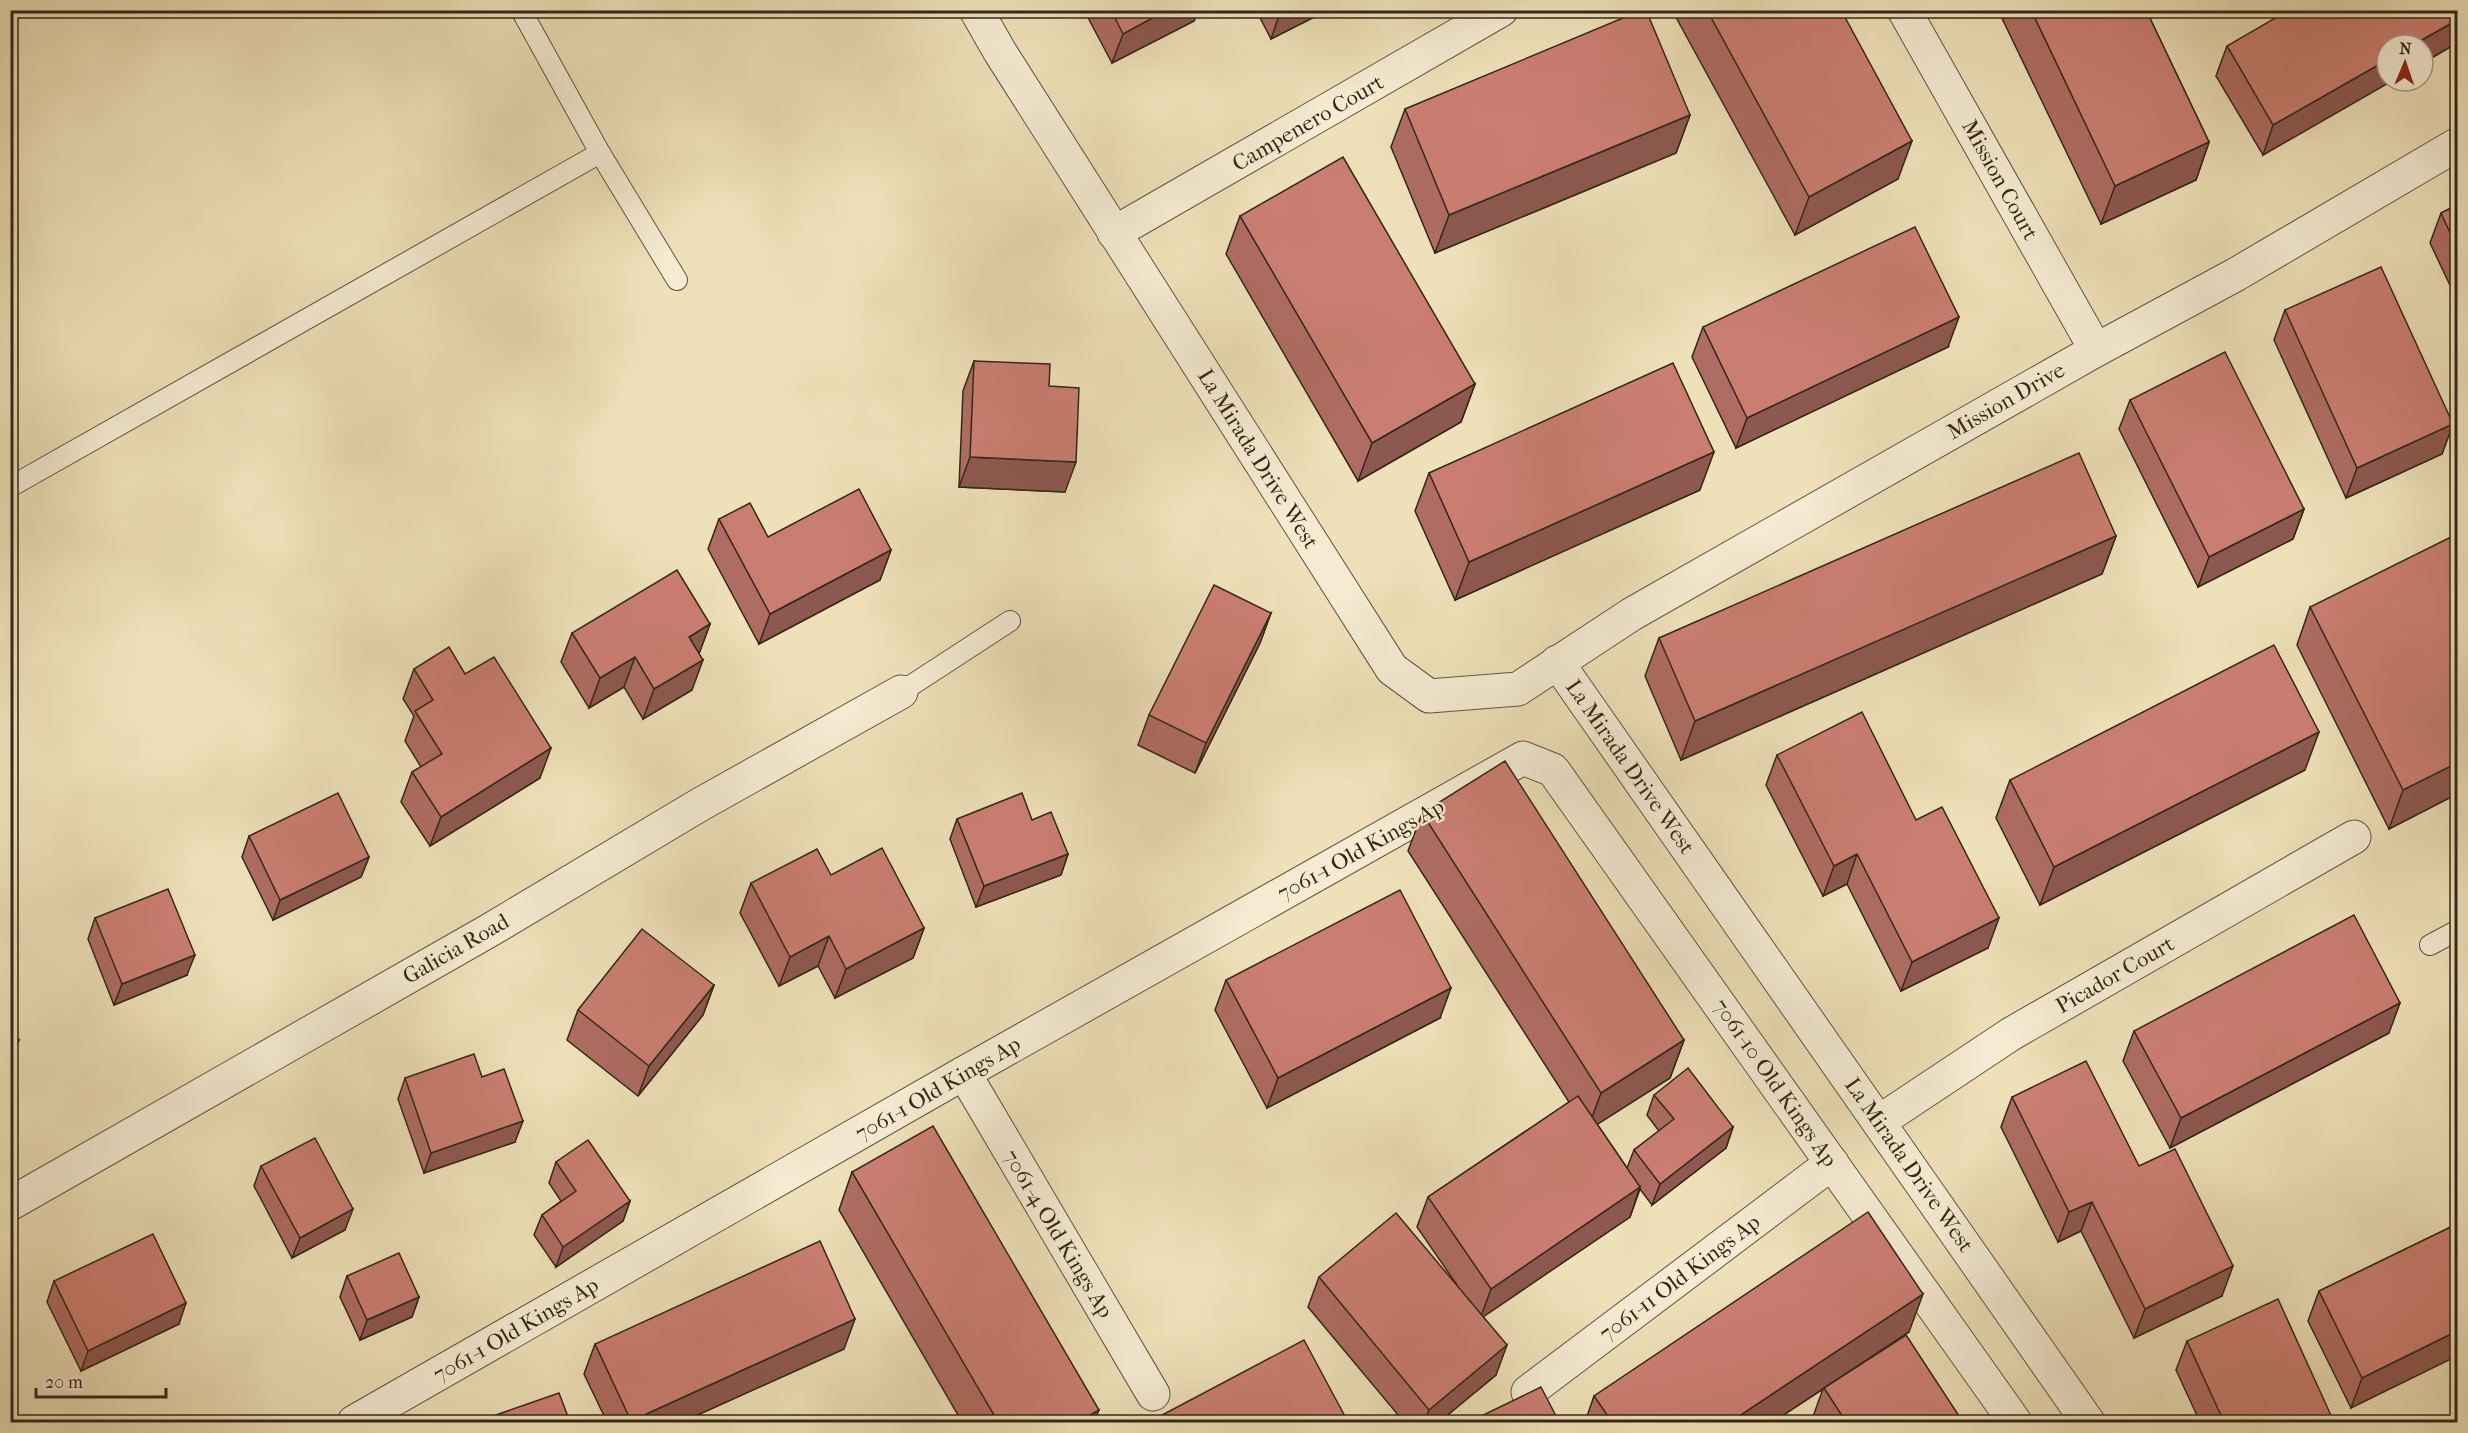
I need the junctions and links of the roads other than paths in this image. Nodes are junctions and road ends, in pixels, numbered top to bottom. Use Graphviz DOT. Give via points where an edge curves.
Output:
graph roads {
  1 [pos="521,10"];
  2 [pos="976,10"];
  3 [pos="1501,10"];
  4 [pos="1904,10"];
  5 [pos="2457,144"];
  6 [pos="600,153"];
  7 [pos="1114,232"];
  8 [pos="677,280"];
  9 [pos="2096,350"];
  10 [pos="10,487"];
  11 [pos="1010,621"];
  12 [pos="1557,662"];
  13 [pos="902,692"];
  14 [pos="1523,758"];
  15 [pos="2354,837"];
  16 [pos="2457,930"];
  17 [pos="2430,945"];
  18 [pos="964,1073"];
  19 [pos="1880,1121"];
  20 [pos="1832,1163"];
  21 [pos="10,1204"];
  22 [pos="1528,1392"];
  23 [pos="1153,1394"];
  24 [pos="354,1422"];
  25 [pos="2015,1422"];
  26 [pos="2088,1422"];
  1 -- 6 [label="lane"];
  2 -- 7 [label="street, La Mirada Drive West"];
  3 -- 7 [label="street, Campenero Court"];
  4 -- 9 [label="street, Mission Court"];
  5 -- 9 [label="street, Mission Drive" via="2235,275"];
  6 -- 8 [label="lane"];
  6 -- 10 [label="lane"];
  7 -- 12 [label="street, La Mirada Drive West" via="1392,669 1429,696 1518,688"];
  9 -- 12 [label="street, Mission Drive" via="1643,608"];
  11 -- 13 [label="lane"];
  12 -- 19 [label="street, La Mirada Drive West"];
  13 -- 21 [label="street, Galicia Road"];
  14 -- 18 [label="street, 7061-1 Old Kings Ap"];
  14 -- 20 [label="street, 7061-10 Old Kings Ap" via="1553,770"];
  15 -- 19 [label="street, Picador Court" via="2012,1035"];
  16 -- 17 [label="lane"];
  18 -- 23 [label="street, 7061-4 Old Kings Ap"];
  18 -- 24 [label="street, 7061-1 Old Kings Ap"];
  19 -- 26 [label="street, La Mirada Drive West"];
  20 -- 22 [label="street, 7061-11 Old Kings Ap"];
  20 -- 25 [label="street, 7061-10 Old Kings Ap"];
}
